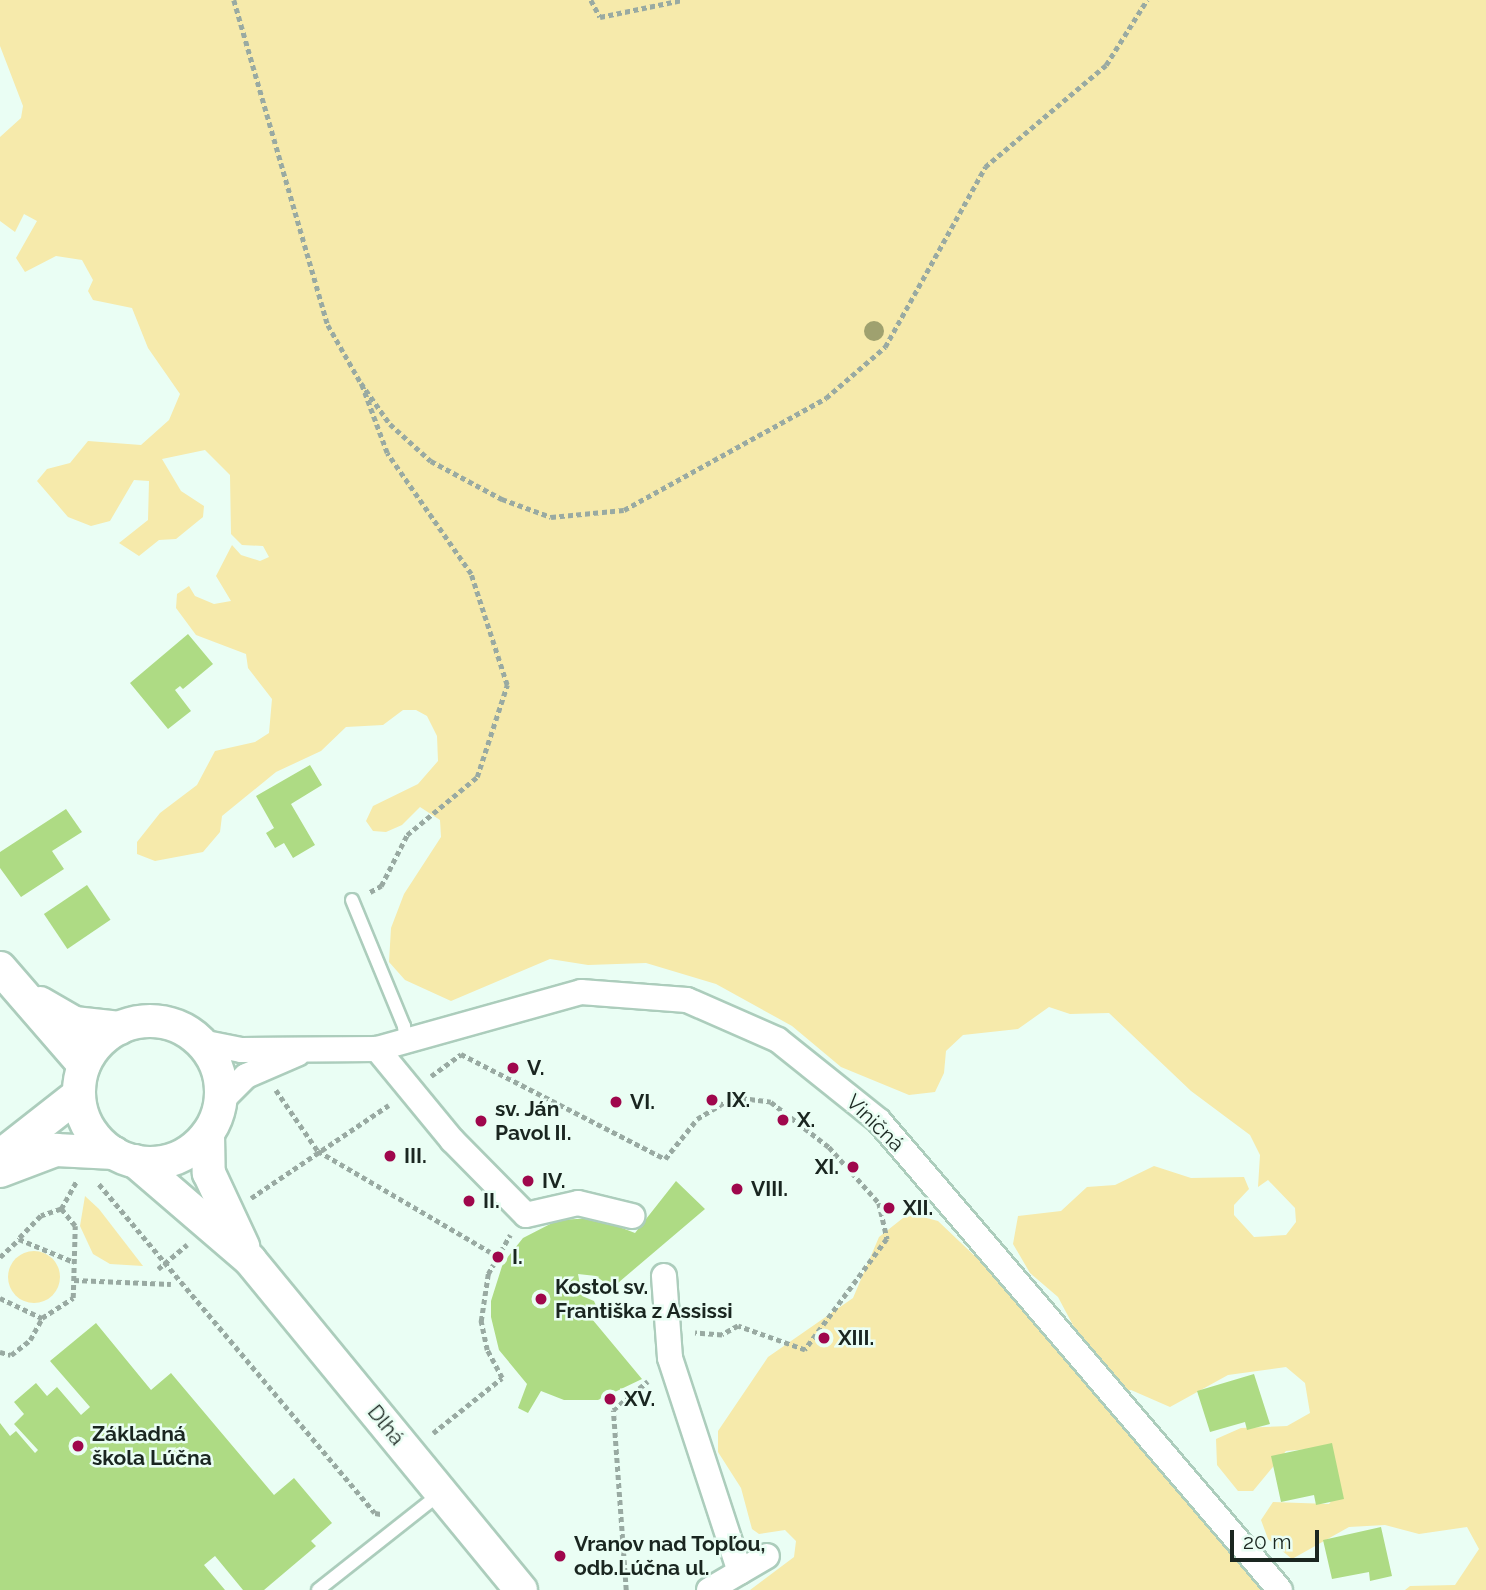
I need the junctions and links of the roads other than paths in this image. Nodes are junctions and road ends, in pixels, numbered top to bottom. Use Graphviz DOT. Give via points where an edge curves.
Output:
graph roads {
  1 [pos="352,900"];
  2 [pos="9,978"];
  3 [pos="120,1028"];
  4 [pos="201,1042"];
  5 [pos="406,1044"];
  6 [pos="377,1049"];
  7 [pos="304,1051"];
  8 [pos="82,1079"];
  9 [pos="221,1101"];
  10 [pos="208,1134"];
  11 [pos="0,1156"];
  12 [pos="124,1157"];
  13 [pos="0,1171"];
  14 [pos="632,1216"];
  15 [pos="250,1260"];
  16 [pos="664,1276"];
  17 [pos="442,1493"];
  18 [pos="768,1556"];
  19 [pos="740,1572"];
  20 [pos="318,1590"];
  21 [pos="521,1590"];
  22 [pos="709,1590"];
  23 [pos="1280,1590"];
  1 -- 5 [label="lane" via="404,1026"];
  2 -- 3 [label="street" via="74,1023"];
  2 -- 8 [label="street"];
  3 -- 4 [label="street" via="137,1022 172,1024"];
  3 -- 8 [label="street" via="93,1049"];
  4 -- 7 [label="street, Viničná" via="241,1050"];
  4 -- 9 [label="street" via="214,1059"];
  5 -- 6 [label="street, Viničná"];
  5 -- 23 [label="street, Viničná" via="581,992 687,1000 778,1040 879,1121"];
  6 -- 7 [label="street, Viničná"];
  6 -- 14 [label="street" via="452,1140 526,1215 578,1203"];
  7 -- 9 [label="street" via="246,1076"];
  8 -- 11 [label="street"];
  8 -- 12 [label="street" via="89,1128"];
  9 -- 10 [label="street"];
  10 -- 12 [label="street" via="176,1158"];
  10 -- 15 [label="street" via="209,1173"];
  12 -- 13 [label="street" via="56,1150"];
  12 -- 15 [label="street"];
  15 -- 17 [label="street, Dlhá"];
  16 -- 19 [label="street" via="670,1357"];
  17 -- 20 [label="lane"];
  17 -- 21 [label="street, Dlhá"];
  18 -- 19 [label="street"];
  19 -- 22 [label="street"];
}
